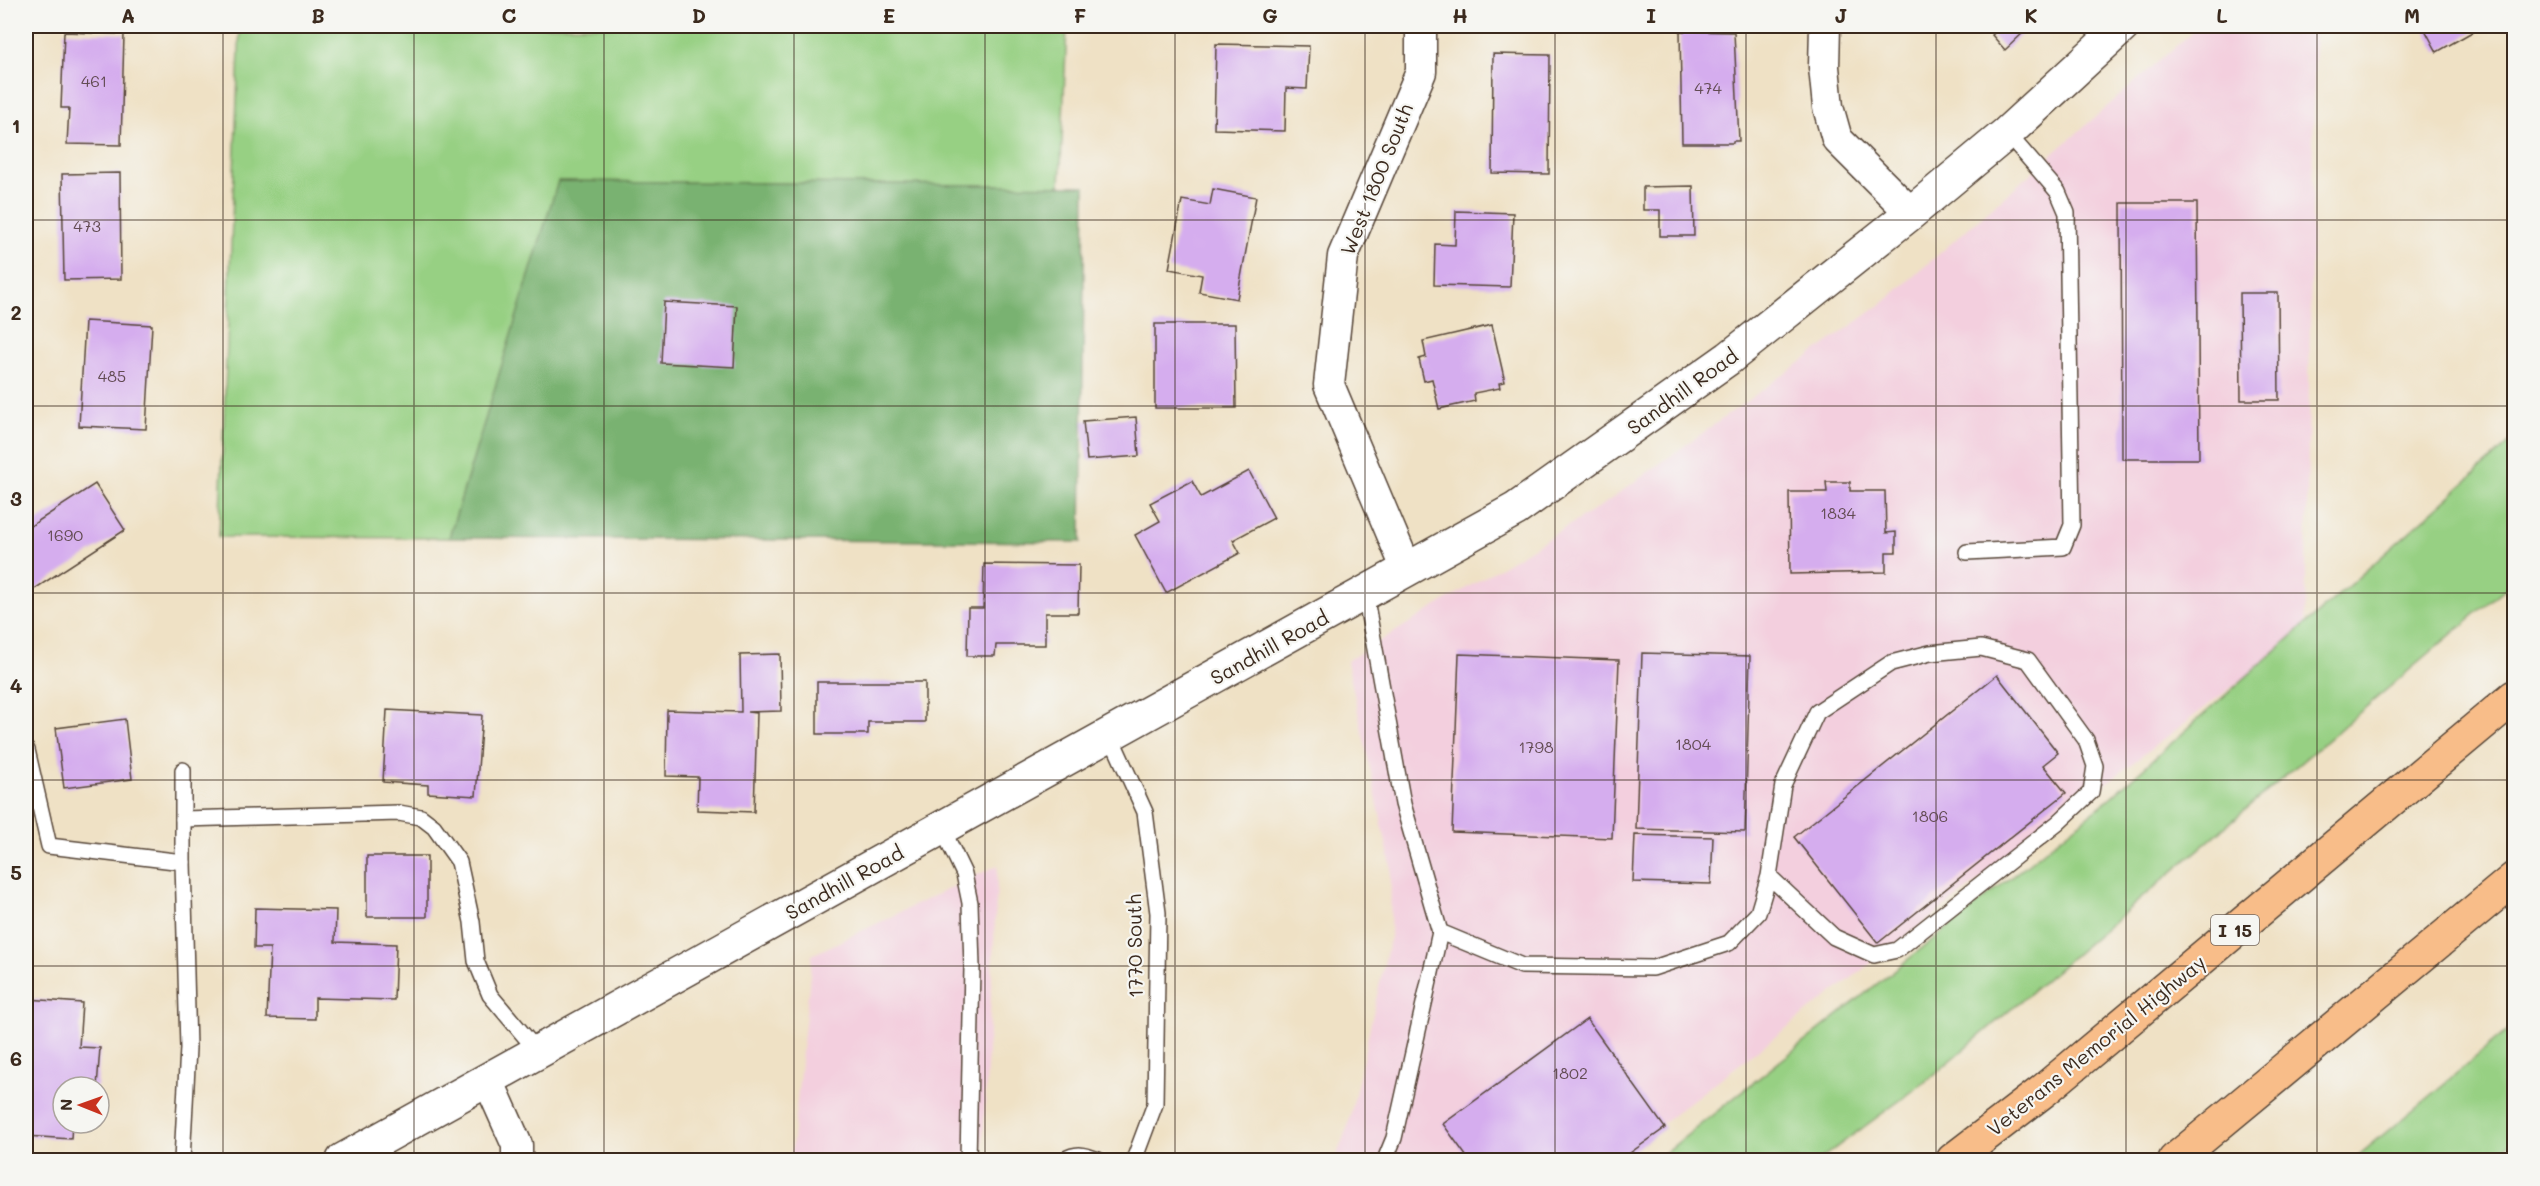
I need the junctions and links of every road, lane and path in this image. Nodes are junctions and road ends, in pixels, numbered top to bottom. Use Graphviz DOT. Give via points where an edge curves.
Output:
graph roads {
  1 [pos="1421,26"];
  2 [pos="1825,26"];
  3 [pos="2123,26"];
  4 [pos="2007,133"];
  5 [pos="1911,213"];
  6 [pos="1967,552"];
  7 [pos="1407,570"];
  8 [pos="1365,594"];
  9 [pos="2514,697"];
  10 [pos="1110,735"];
  11 [pos="27,750"];
  12 [pos="183,770"];
  13 [pos="183,819"];
  14 [pos="942,828"];
  15 [pos="183,862"];
  16 [pos="1769,876"];
  17 [pos="2514,879"];
  18 [pos="1440,932"];
  19 [pos="538,1052"];
  20 [pos="488,1080"];
  21 [pos="182,1161"];
  22 [pos="343,1161"];
  23 [pos="517,1161"];
  24 [pos="968,1161"];
  25 [pos="1064,1161"];
  26 [pos="1098,1161"];
  27 [pos="1134,1161"];
  28 [pos="1385,1161"];
  29 [pos="1953,1161"];
  30 [pos="2175,1161"];
  1 -- 7 [label="street, West 1800 South" via="1420,72 1343,256 1329,385"];
  2 -- 5 [label="street" via="1828,107 1838,139"];
  3 -- 4 [label="street, Sandhill Road"];
  4 -- 5 [label="street, Sandhill Road"];
  4 -- 6 [label="lane" via="2058,192 2067,213 2072,525 2063,547"];
  5 -- 7 [label="street, Sandhill Road" via="1730,357 1606,447 1516,509"];
  7 -- 8 [label="street, Sandhill Road"];
  8 -- 10 [label="street, Sandhill Road"];
  8 -- 18 [label="lane" via="1403,804"];
  9 -- 29 [label="highway, Veterans Memorial Highway / I 15" via="2043,1091"];
  10 -- 14 [label="street, Sandhill Road"];
  10 -- 27 [label="lane, 1770 South" via="1145,812 1158,913 1155,1104"];
  11 -- 15 [label="lane" via="49,846"];
  12 -- 13 [label="lane"];
  13 -- 15 [label="lane"];
  13 -- 19 [label="lane" via="399,813 421,818 434,827 459,862 476,961 490,995"];
  14 -- 19 [label="street, Sandhill Road"];
  14 -- 24 [label="lane" via="964,874 970,903"];
  15 -- 21 [label="lane" via="188,1048"];
  16 -- 16 [label="lane" via="1783,785 1817,712 1891,663 1930,653 1981,648 2028,660 2086,740 2095,766 2091,792 2058,823 1897,950 1874,955 1834,937"];
  16 -- 18 [label="lane" via="1758,913 1729,942 1653,968 1522,966"];
  17 -- 30 [label="highway"];
  18 -- 28 [label="lane" via="1394,1138"];
  19 -- 20 [label="street, Sandhill Road"];
  20 -- 22 [label="street, Sandhill Road"];
  20 -- 23 [label="street" via="517,1145"];
  25 -- 26 [label="lane" via="1083,1155"];
}
